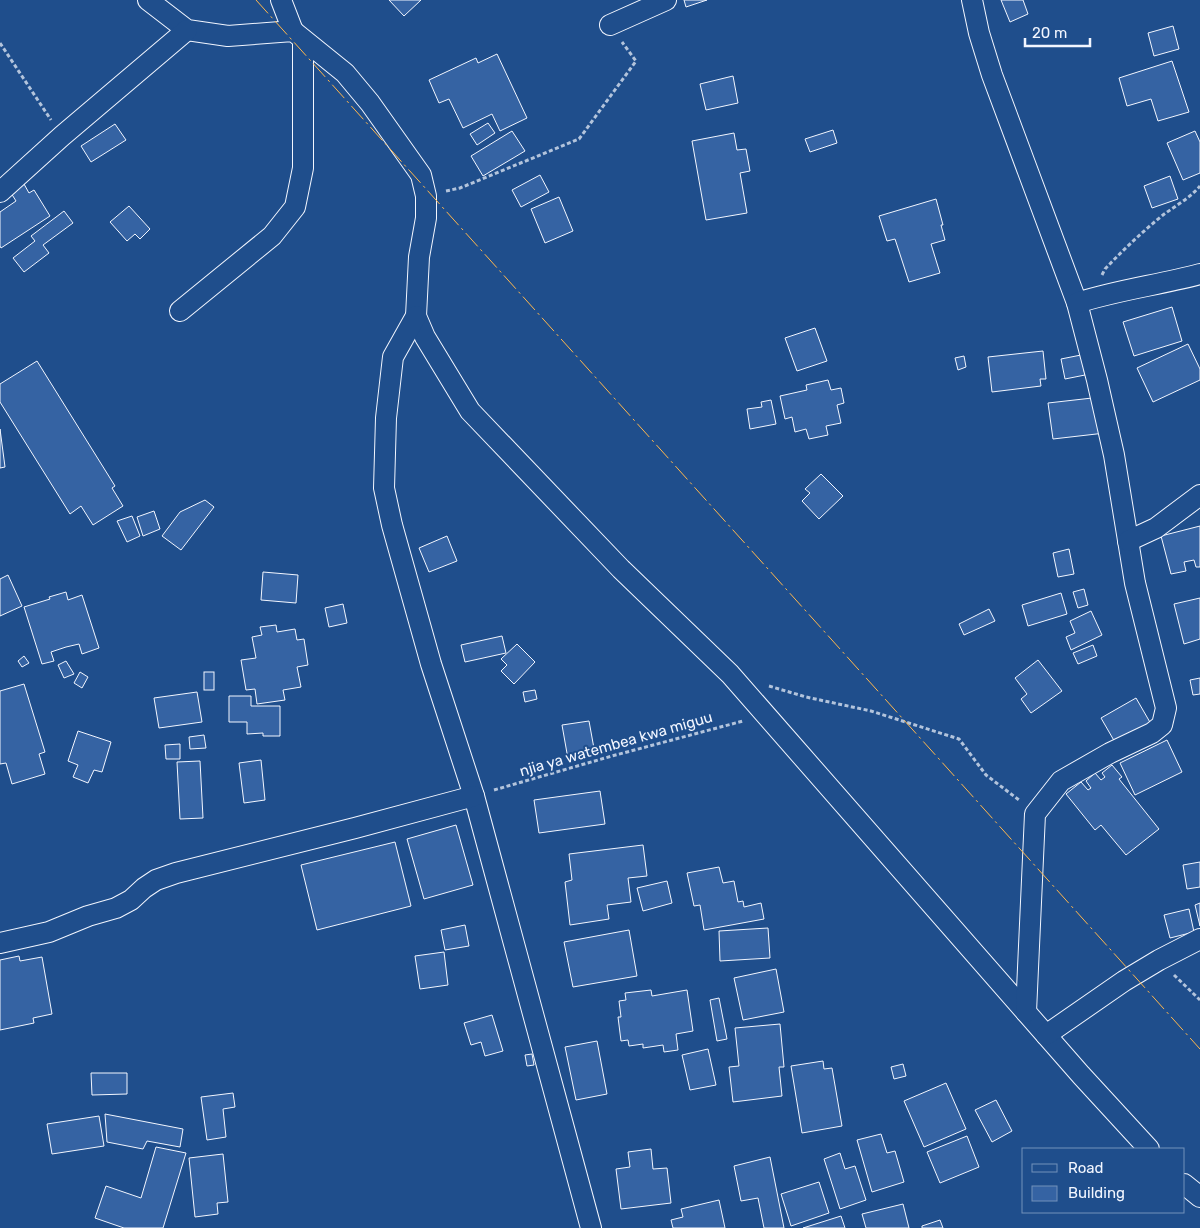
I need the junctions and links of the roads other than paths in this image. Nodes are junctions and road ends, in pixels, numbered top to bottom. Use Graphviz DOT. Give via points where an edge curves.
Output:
graph roads {
  1 [pos="148,0"];
  2 [pos="280,0"];
  3 [pos="666,0"];
  4 [pos="972,0"];
  5 [pos="610,25"];
  6 [pos="187,30"];
  7 [pos="298,36"];
  8 [pos="0,192"];
  9 [pos="1200,274"];
  10 [pos="1077,303"];
  11 [pos="180,311"];
  12 [pos="416,316"];
  13 [pos="1200,495"];
  14 [pos="1128,541"];
  15 [pos="474,796"];
  16 [pos="1200,939"];
  17 [pos="0,942"];
  18 [pos="1026,1012"];
  19 [pos="1046,1035"];
  20 [pos="1147,1148"];
  21 [pos="1185,1185"];
  22 [pos="1200,1197"];
  23 [pos="591,1228"];
  1 -- 6 [label="street"];
  2 -- 7 [label="street"];
  3 -- 5 [label="street"];
  4 -- 10 [label="street" via="992,75"];
  6 -- 7 [label="street" via="228,36"];
  6 -- 8 [label="street"];
  7 -- 11 [label="street" via="303,168 295,207 272,236"];
  7 -- 12 [label="street" via="345,73 421,175 426,196 426,218 419,257"];
  9 -- 10 [label="street"];
  10 -- 14 [label="street" via="1098,380"];
  12 -- 15 [label="street" via="393,357 386,418 384,488 431,664"];
  12 -- 18 [label="street" via="425,337 470,411 620,569 730,674"];
  13 -- 14 [label="street" via="1156,528"];
  14 -- 18 [label="street" via="1165,716 1162,725 1152,733 1061,780 1035,814"];
  15 -- 17 [label="street" via="176,873 156,880 116,908 49,932"];
  15 -- 23 [label="street"];
  16 -- 19 [label="street" via="1124,981"];
  18 -- 19 [label="street"];
  19 -- 20 [label="street"];
  21 -- 22 [label="street"];
}
